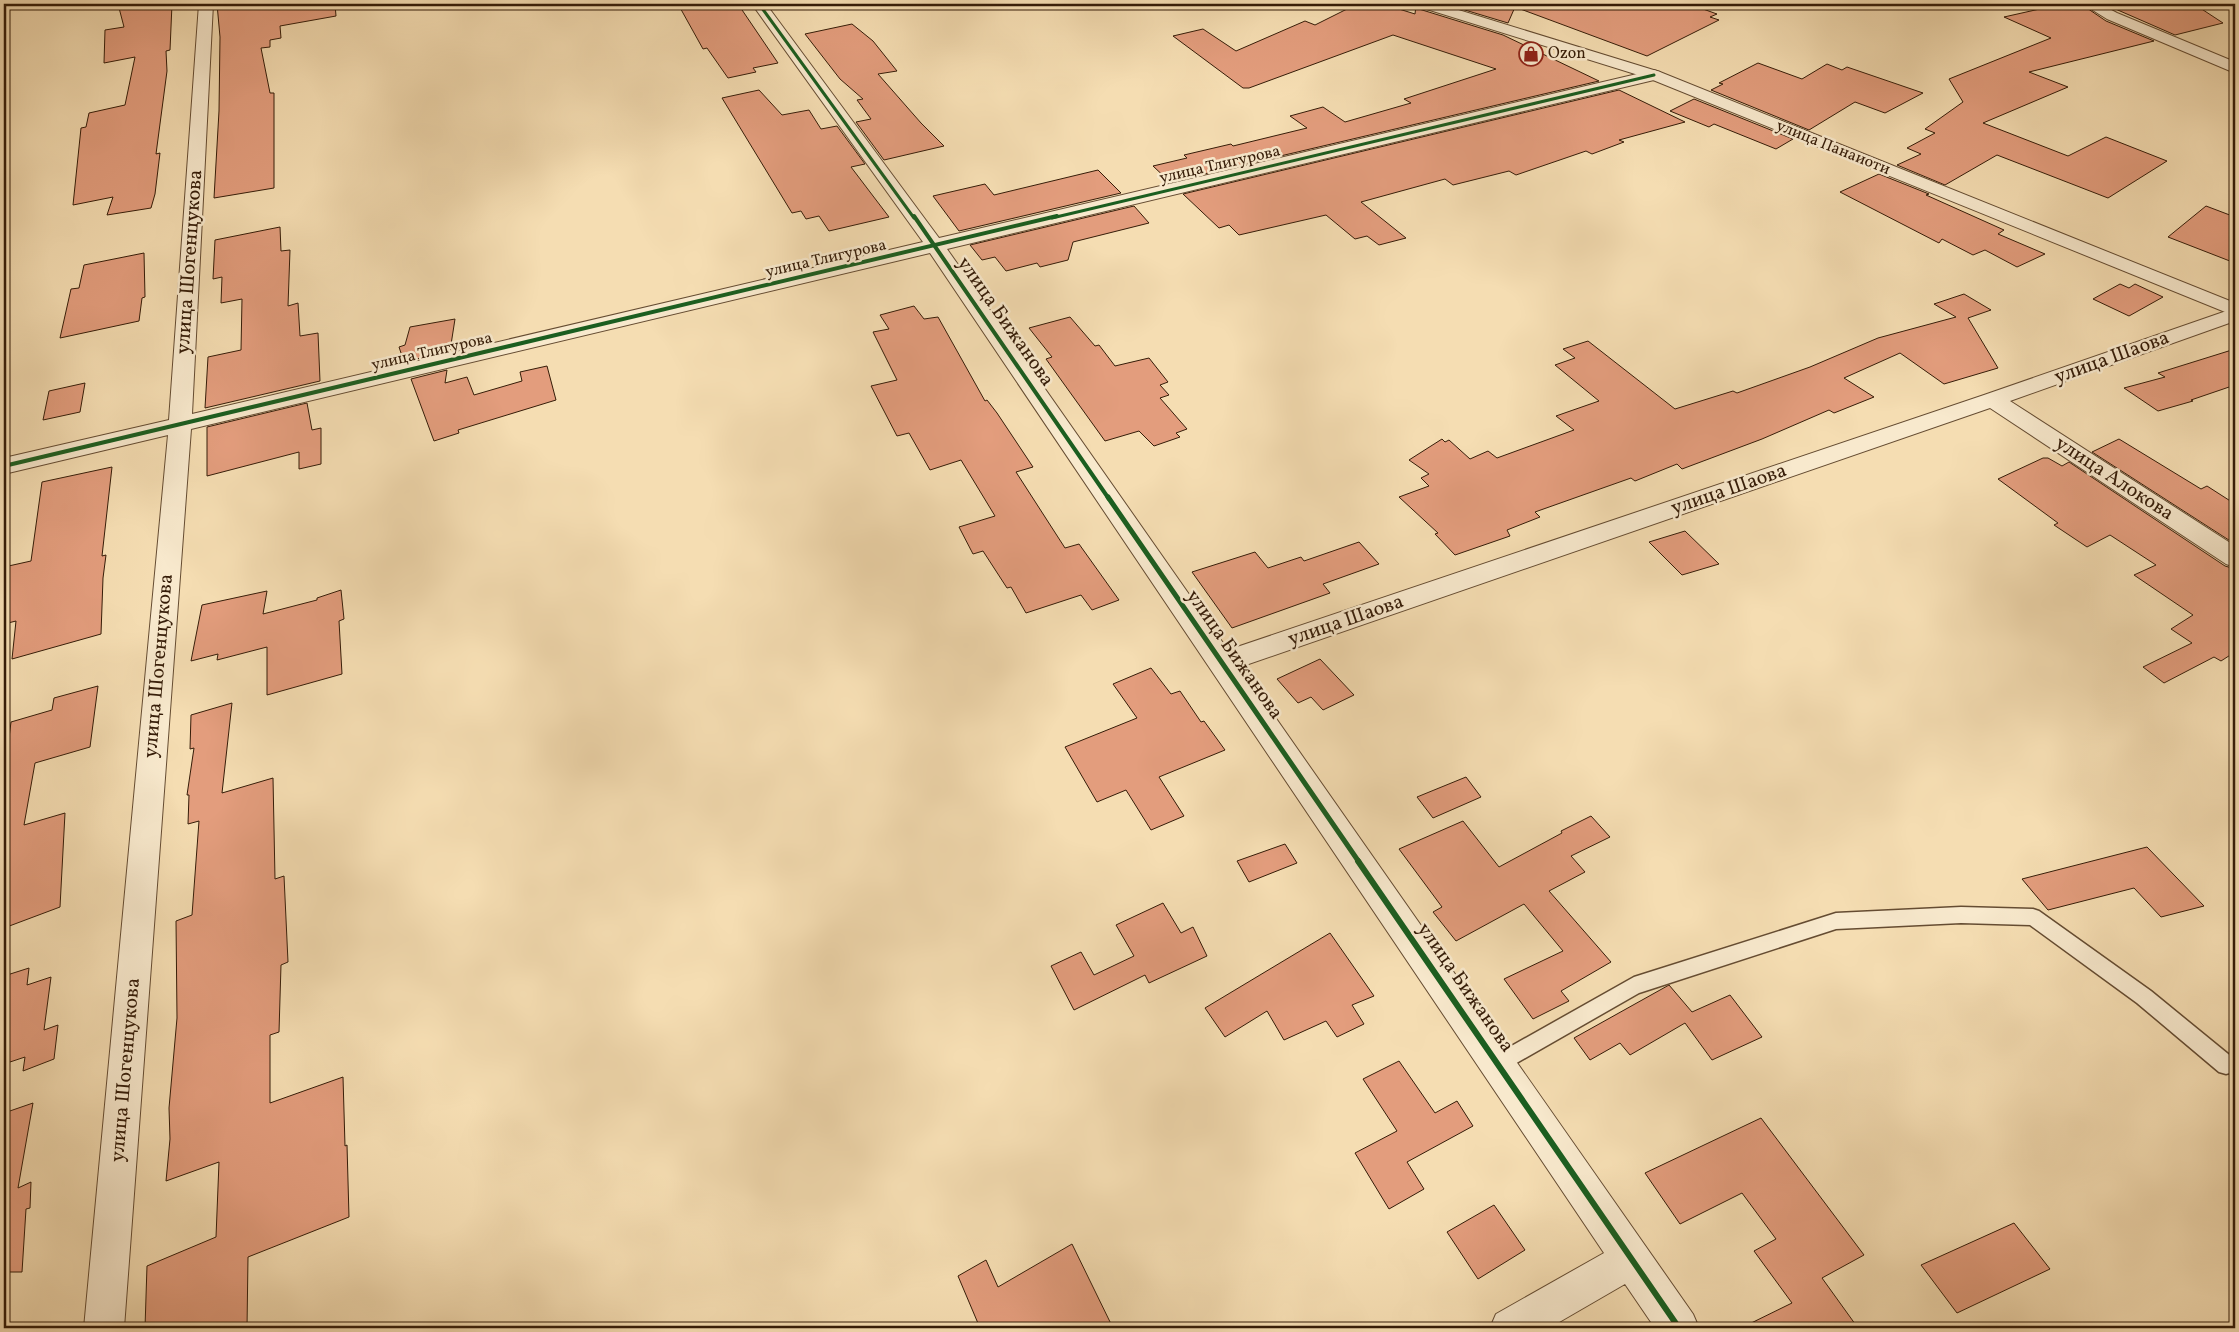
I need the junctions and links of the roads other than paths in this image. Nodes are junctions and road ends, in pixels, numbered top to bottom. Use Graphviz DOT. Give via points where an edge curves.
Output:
graph roads {
  1 [pos="206,4"];
  2 [pos="759,4"];
  3 [pos="1425,4"];
  4 [pos="2090,4"];
  5 [pos="2235,68"];
  6 [pos="1654,75"];
  7 [pos="935,246"];
  8 [pos="2235,312"];
  9 [pos="1992,400"];
  10 [pos="180,424"];
  11 [pos="4,466"];
  12 [pos="2235,558"];
  13 [pos="1222,663"];
  14 [pos="1499,1064"];
  15 [pos="2226,1066"];
  16 [pos="1631,1259"];
  17 [pos="104,1328"];
  18 [pos="1510,1328"];
  19 [pos="1679,1328"];
  1 -- 10 [label="street, улица Шогенцукова"];
  2 -- 7 [label="street, улица Бижанова"];
  3 -- 6 [label="street, улица Панаиоти"];
  4 -- 5 [label="street"];
  6 -- 7 [label="street, улица Тлигурова"];
  6 -- 8 [label="street, улица Панаиоти"];
  7 -- 10 [label="street, улица Тлигурова"];
  7 -- 13 [label="street, улица Бижанова"];
  8 -- 9 [label="street, улица Шаова"];
  9 -- 12 [label="street, улица Алокова"];
  9 -- 13 [label="street, улица Шаова"];
  10 -- 11 [label="street, улица Тлигурова"];
  10 -- 17 [label="street, улица Шогенцукова"];
  13 -- 14 [label="street, улица Бижанова"];
  14 -- 15 [label="lane" via="1634,986 1836,921 1961,915 2033,916 2144,997"];
  14 -- 16 [label="street, улица Бижанова"];
  16 -- 18 [label="street"];
  16 -- 19 [label="street, улица Бижанова"];
}
